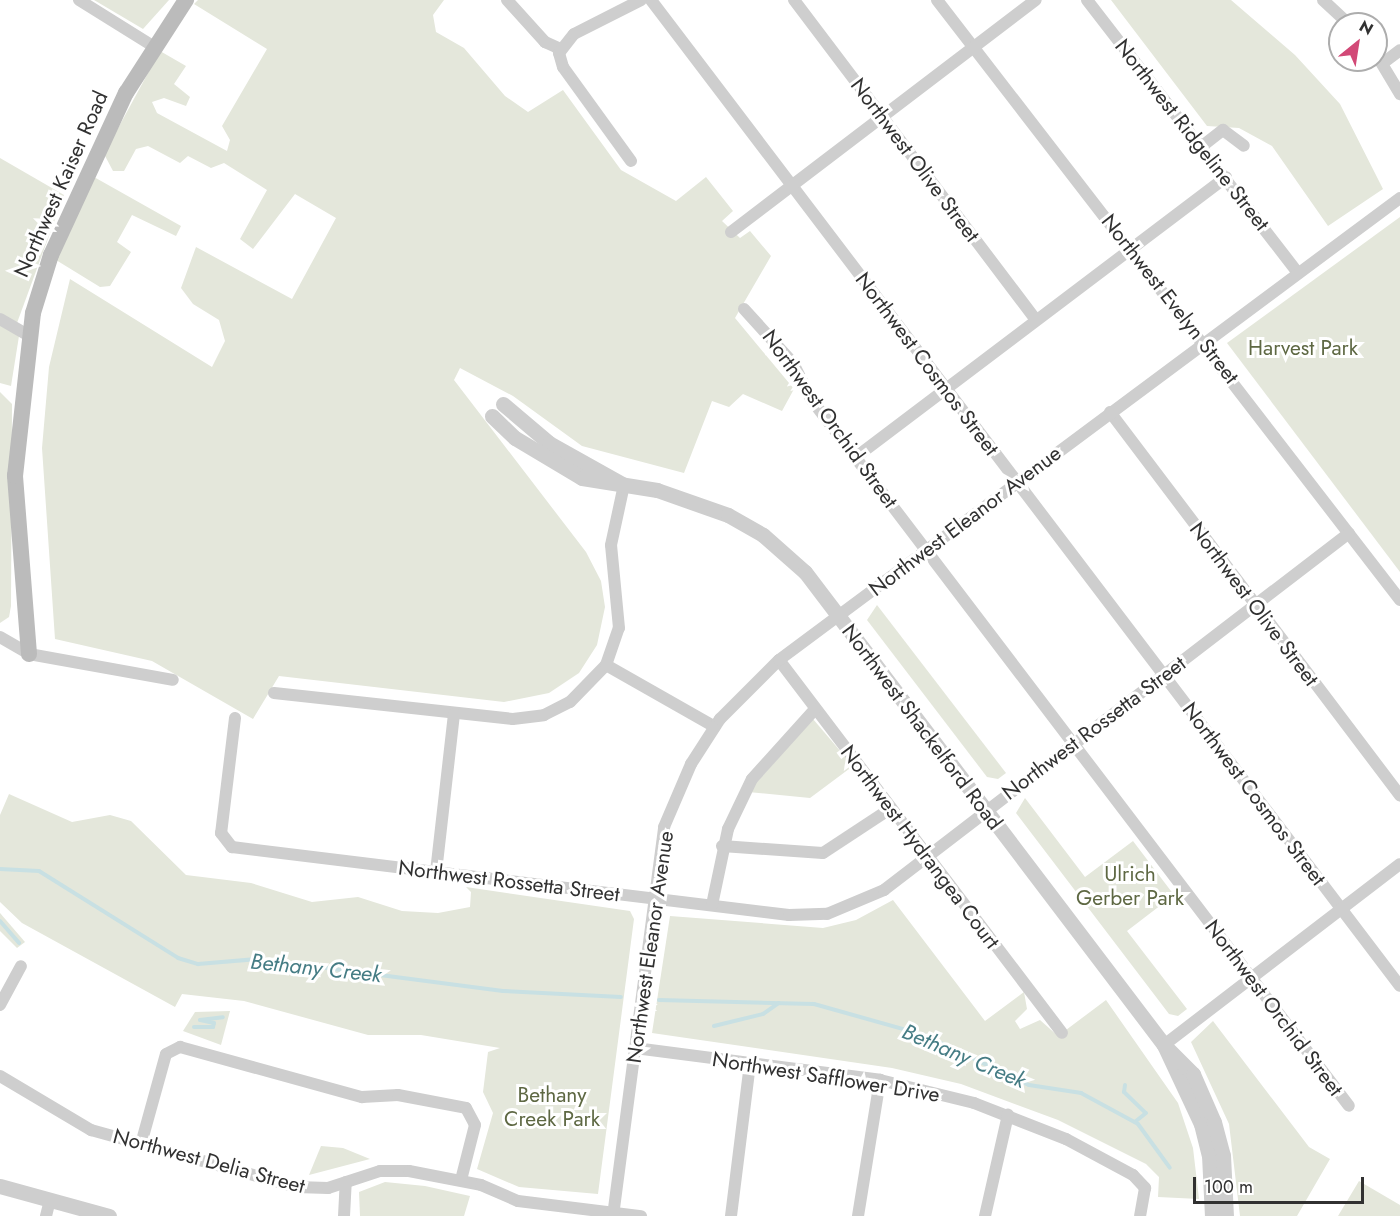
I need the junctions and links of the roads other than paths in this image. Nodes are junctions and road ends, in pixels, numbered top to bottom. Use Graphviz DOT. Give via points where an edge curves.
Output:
graph roads {
  1 [pos="79,0"];
  2 [pos="186,0"];
  3 [pos="507,0"];
  4 [pos="641,0"];
  5 [pos="651,0"];
  6 [pos="794,0"];
  7 [pos="937,0"];
  8 [pos="1036,0"];
  9 [pos="1086,0"];
  10 [pos="1323,0"];
  11 [pos="1336,12"];
  12 [pos="153,46"];
  13 [pos="974,48"];
  14 [pos="561,49"];
  15 [pos="1388,72"];
  16 [pos="1400,94"];
  17 [pos="882,117"];
  18 [pos="1244,146"];
  19 [pos="1201,147"];
  20 [pos="631,161"];
  21 [pos="1226,177"];
  22 [pos="792,186"];
  23 [pos="1400,198"];
  24 [pos="731,232"];
  25 [pos="1132,247"];
  26 [pos="1296,270"];
  27 [pos="744,309"];
  28 [pos="0,319"];
  29 [pos="1036,320"];
  30 [pos="28,336"];
  31 [pos="1203,341"];
  32 [pos="945,389"];
  33 [pos="497,410"];
  34 [pos="1110,412"];
  35 [pos="856,457"];
  36 [pos="1016,482"];
  37 [pos="624,485"];
  38 [pos="1349,533"];
  39 [pos="927,550"];
  40 [pos="1400,600"];
  41 [pos="1254,605"];
  42 [pos="840,617"];
  43 [pos="0,637"];
  44 [pos="29,654"];
  45 [pos="779,660"];
  46 [pos="606,665"];
  47 [pos="1164,675"];
  48 [pos="173,681"];
  49 [pos="274,693"];
  50 [pos="815,709"];
  51 [pos="454,714"];
  52 [pos="235,718"];
  53 [pos="715,727"];
  54 [pos="1074,744"];
  55 [pos="1400,796"];
  56 [pos="890,809"];
  57 [pos="985,811"];
  58 [pos="722,846"];
  59 [pos="926,857"];
  60 [pos="1400,864"];
  61 [pos="436,872"];
  62 [pos="653,899"];
  63 [pos="712,905"];
  64 [pos="1342,909"];
  65 [pos="21,966"];
  66 [pos="1252,978"];
  67 [pos="1400,986"];
  68 [pos="0,1005"];
  69 [pos="1062,1033"];
  70 [pos="1164,1045"];
  71 [pos="635,1048"];
  72 [pos="750,1064"];
  73 [pos="0,1076"];
  74 [pos="880,1080"];
  75 [pos="1349,1106"];
  76 [pos="1008,1115"];
  77 [pos="141,1144"];
  78 [pos="461,1180"];
  79 [pos="346,1182"];
  80 [pos="0,1186"];
  81 [pos="50,1200"];
  82 [pos="614,1214"];
  83 [pos="46,1216"];
  84 [pos="110,1216"];
  85 [pos="345,1216"];
  86 [pos="641,1216"];
  87 [pos="731,1216"];
  88 [pos="858,1216"];
  89 [pos="985,1216"];
  90 [pos="1140,1216"];
  91 [pos="1212,1216"];
  92 [pos="1226,1216"];
  1 -- 12 [label="street"];
  2 -- 12 [label="main road, Northwest Kaiser Road"];
  3 -- 14 [label="street" via="544,42"];
  4 -- 14 [label="street" via="574,34"];
  5 -- 22 [label="street, Northwest Cosmos Street"];
  6 -- 17 [label="street, Northwest Olive Street"];
  7 -- 13 [label="street, Northwest Evelyn Street"];
  8 -- 13 [label="street"];
  9 -- 19 [label="street, Northwest Ridgeline Street"];
  10 -- 11 [label="street"];
  12 -- 30 [label="main road, Northwest Kaiser Road" via="51,255"];
  13 -- 17 [label="street"];
  13 -- 25 [label="street, Northwest Evelyn Street" via="1082,191"];
  14 -- 20 [label="street" via="562,67"];
  15 -- 16 [label="street"];
  17 -- 22 [label="street"];
  17 -- 29 [label="street, Northwest Olive Street"];
  18 -- 19 [label="street" via="1222,130"];
  19 -- 21 [label="street, Northwest Ridgeline Street"];
  21 -- 25 [label="street"];
  21 -- 26 [label="street, Northwest Ridgeline Street"];
  22 -- 24 [label="street"];
  22 -- 32 [label="street, Northwest Cosmos Street"];
  23 -- 26 [label="street, Northwest Eleanor Avenue"];
  25 -- 29 [label="street"];
  25 -- 31 [label="street, Northwest Evelyn Street"];
  26 -- 31 [label="street, Northwest Eleanor Avenue"];
  27 -- 35 [label="street, Northwest Orchid Street" via="793,363 811,399"];
  28 -- 30 [label="street"];
  29 -- 32 [label="street"];
  30 -- 44 [label="main road, Northwest Kaiser Road" via="15,476"];
  31 -- 34 [label="street, Northwest Eleanor Avenue"];
  31 -- 38 [label="street, Northwest Evelyn Street"];
  32 -- 35 [label="street"];
  32 -- 36 [label="street, Northwest Cosmos Street"];
  33 -- 37 [label="street, Northwest Shackelford Road" via="562,468 599,484"];
  34 -- 36 [label="street, Northwest Eleanor Avenue"];
  34 -- 41 [label="street, Northwest Olive Street"];
  35 -- 39 [label="street, Northwest Orchid Street"];
  36 -- 39 [label="street, Northwest Eleanor Avenue"];
  36 -- 47 [label="street, Northwest Cosmos Street"];
  37 -- 42 [label="street, Northwest Shackelford Road" via="707,505 763,535 805,572"];
  37 -- 46 [label="street" via="611,545 619,628"];
  38 -- 40 [label="street, Northwest Evelyn Street"];
  38 -- 41 [label="street, Northwest Rossetta Street"];
  39 -- 42 [label="street, Northwest Eleanor Avenue"];
  39 -- 54 [label="street, Northwest Orchid Street"];
  41 -- 47 [label="street, Northwest Rossetta Street"];
  41 -- 55 [label="street, Northwest Olive Street"];
  42 -- 45 [label="street, Northwest Eleanor Avenue"];
  42 -- 57 [label="street, Northwest Shackelford Road"];
  43 -- 44 [label="street"];
  44 -- 48 [label="street"];
  45 -- 50 [label="street, Northwest Hydrangea Court"];
  45 -- 53 [label="street, Northwest Eleanor Avenue"];
  46 -- 51 [label="street" via="579,695 544,715 513,719"];
  46 -- 53 [label="street"];
  47 -- 54 [label="street, Northwest Rossetta Street"];
  47 -- 64 [label="street, Northwest Cosmos Street"];
  49 -- 51 [label="street"];
  50 -- 56 [label="street, Northwest Hydrangea Court"];
  50 -- 58 [label="street" via="752,779"];
  51 -- 61 [label="street"];
  52 -- 61 [label="street, Northwest Rossetta Street" via="221,833 227,845"];
  53 -- 62 [label="street, Northwest Eleanor Avenue" via="691,764 664,827"];
  54 -- 57 [label="street, Northwest Rossetta Street"];
  54 -- 66 [label="street, Northwest Orchid Street"];
  56 -- 58 [label="street" via="823,853"];
  56 -- 59 [label="street, Northwest Hydrangea Court"];
  57 -- 59 [label="street, Northwest Rossetta Street"];
  57 -- 70 [label="street, Northwest Shackelford Road"];
  58 -- 63 [label="street"];
  59 -- 63 [label="street, Northwest Rossetta Street" via="884,890 845,910 789,915"];
  59 -- 69 [label="street, Northwest Hydrangea Court"];
  60 -- 64 [label="street"];
  61 -- 62 [label="street, Northwest Rossetta Street"];
  62 -- 63 [label="street, Northwest Rossetta Street"];
  62 -- 71 [label="street, Northwest Eleanor Avenue"];
  64 -- 66 [label="street"];
  64 -- 67 [label="street, Northwest Cosmos Street"];
  65 -- 68 [label="street"];
  66 -- 70 [label="street"];
  66 -- 75 [label="street, Northwest Orchid Street"];
  70 -- 91 [label="street, Northwest Shackelford Road" via="1201,1124 1209,1155"];
  70 -- 92 [label="street, Northwest Shackelford Road" via="1193,1074 1214,1122 1223,1155"];
  71 -- 72 [label="street, Northwest Safflower Drive"];
  71 -- 82 [label="street, Northwest Eleanor Avenue"];
  72 -- 74 [label="street, Northwest Safflower Drive"];
  72 -- 87 [label="street"];
  73 -- 77 [label="street, Northwest Delia Street" via="91,1130"];
  74 -- 76 [label="street, Northwest Safflower Drive"];
  74 -- 88 [label="street"];
  76 -- 89 [label="street"];
  76 -- 90 [label="street, Northwest Safflower Drive" via="1066,1139 1139,1180 1145,1193"];
  77 -- 78 [label="street" via="164,1058 180,1047 362,1097 398,1095 466,1108 475,1125"];
  77 -- 79 [label="street, Northwest Delia Street" via="296,1187"];
  78 -- 79 [label="street, Northwest Delia Street" via="394,1170"];
  78 -- 82 [label="street, Northwest Delia Street" via="518,1201"];
  79 -- 85 [label="street"];
  80 -- 81 [label="street"];
  81 -- 83 [label="street"];
  81 -- 84 [label="street"];
  82 -- 86 [label="street, Northwest Delia Street"];
}
